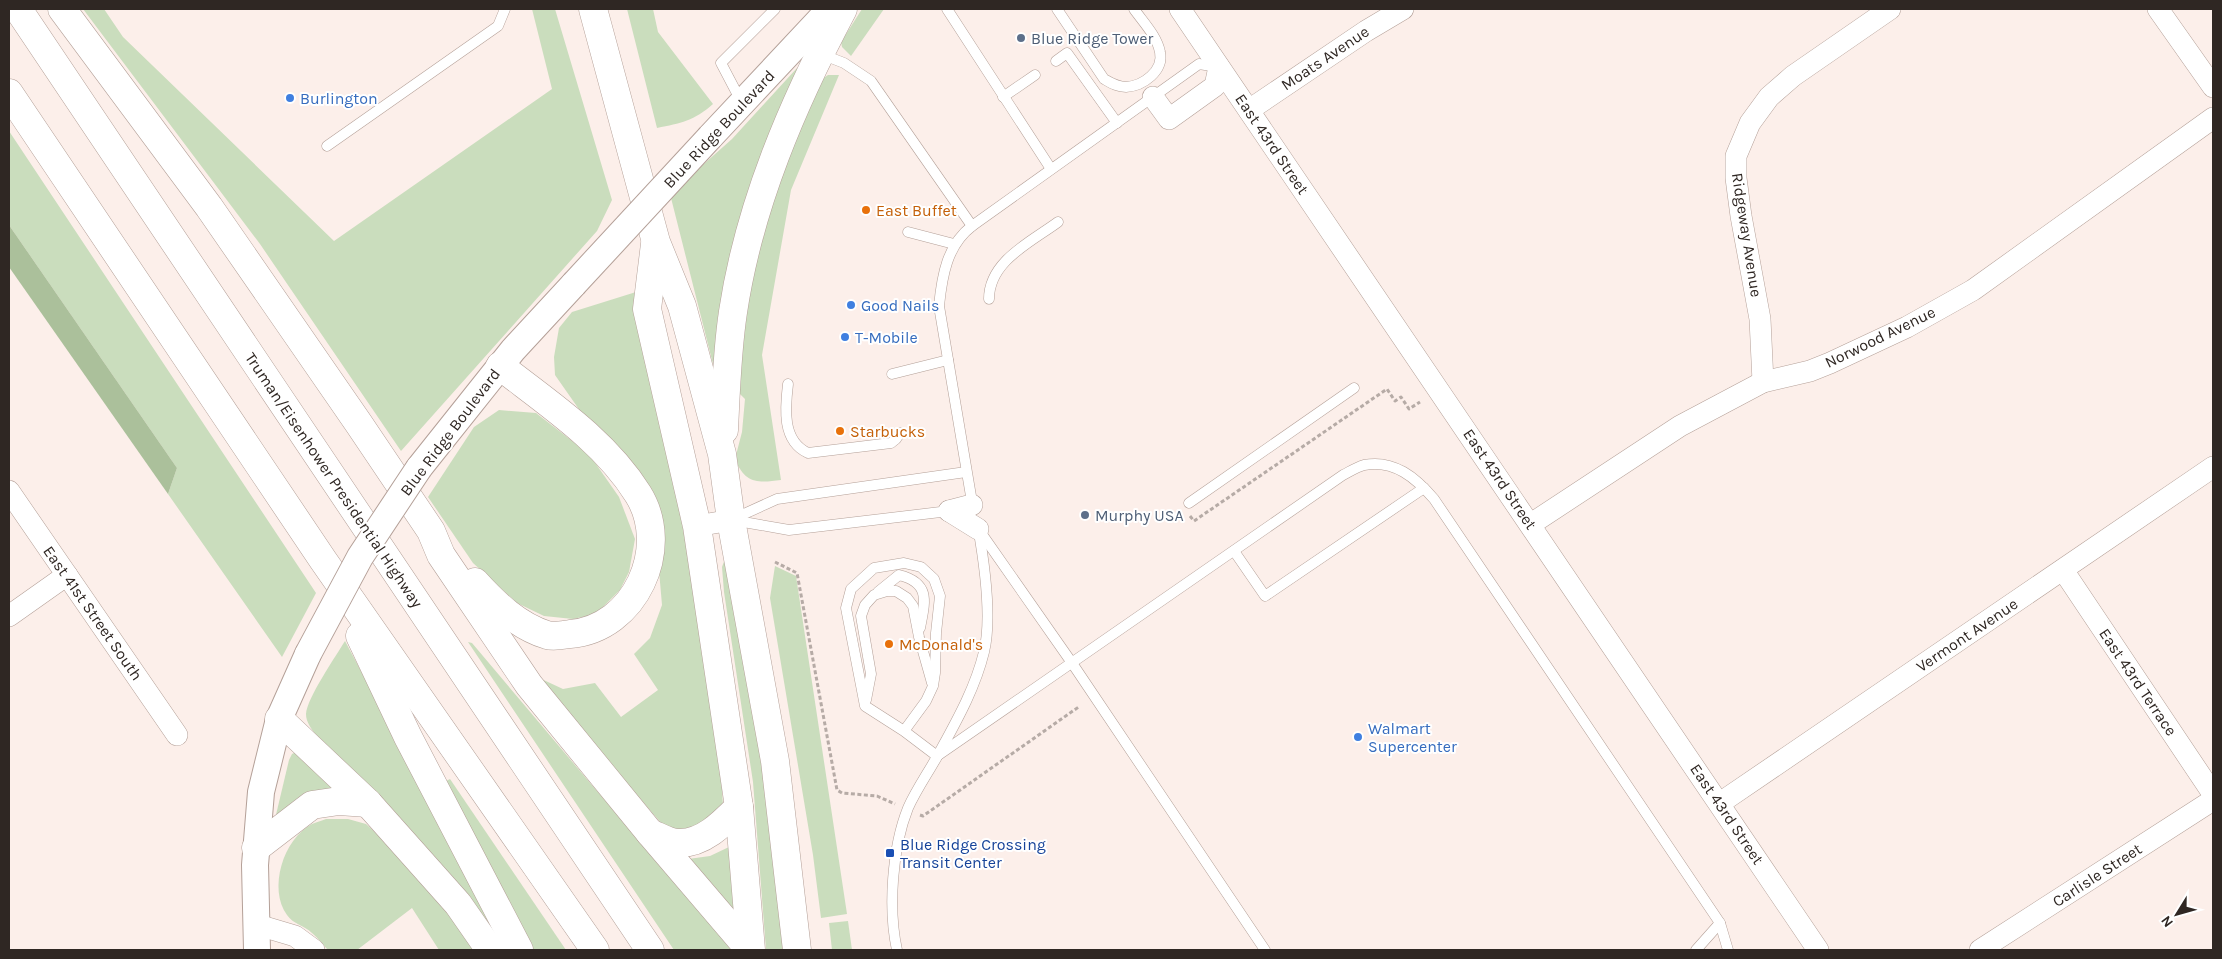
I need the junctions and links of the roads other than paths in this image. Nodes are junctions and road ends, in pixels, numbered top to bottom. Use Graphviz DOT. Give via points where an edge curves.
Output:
graph roads {
  1 [pos="18,9"];
  2 [pos="62,9"];
  3 [pos="505,9"];
  4 [pos="593,9"];
  5 [pos="775,9"];
  6 [pos="947,9"];
  7 [pos="1057,9"];
  8 [pos="1134,9"];
  9 [pos="1180,9"];
  10 [pos="1403,9"];
  11 [pos="1890,9"];
  12 [pos="2158,9"];
  13 [pos="828,12"];
  14 [pos="820,54"];
  15 [pos="1056,61"];
  16 [pos="1219,67"];
  17 [pos="1035,75"];
  18 [pos="2213,87"];
  19 [pos="9,93"];
  20 [pos="1002,97"];
  21 [pos="1153,97"];
  22 [pos="742,104"];
  23 [pos="1248,110"];
  24 [pos="2213,118"];
  25 [pos="1117,123"];
  26 [pos="327,146"];
  27 [pos="1051,170"];
  28 [pos="1058,222"];
  29 [pos="972,226"];
  30 [pos="908,232"];
  31 [pos="656,242"];
  32 [pos="954,244"];
  33 [pos="989,299"];
  34 [pos="948,360"];
  35 [pos="500,366"];
  36 [pos="892,374"];
  37 [pos="1763,382"];
  38 [pos="788,384"];
  39 [pos="1354,388"];
  40 [pos="900,432"];
  41 [pos="722,454"];
  42 [pos="2213,467"];
  43 [pos="966,472"];
  44 [pos="1424,488"];
  45 [pos="9,491"];
  46 [pos="1189,503"];
  47 [pos="972,505"];
  48 [pos="949,511"];
  49 [pos="731,520"];
  50 [pos="1531,524"];
  51 [pos="697,526"];
  52 [pos="978,529"];
  53 [pos="431,532"];
  54 [pos="1234,551"];
  55 [pos="323,560"];
  56 [pos="2063,570"];
  57 [pos="67,575"];
  58 [pos="874,595"];
  59 [pos="9,616"];
  60 [pos="918,637"];
  61 [pos="1072,663"];
  62 [pos="933,686"];
  63 [pos="865,706"];
  64 [pos="279,719"];
  65 [pos="904,731"];
  66 [pos="177,735"];
  67 [pos="937,756"];
  68 [pos="2213,794"];
  69 [pos="2213,800"];
  70 [pos="368,803"];
  71 [pos="1720,803"];
  72 [pos="739,807"];
  73 [pos="650,833"];
  74 [pos="256,848"];
  75 [pos="1720,923"];
  76 [pos="258,925"];
  77 [pos="258,950"];
  78 [pos="314,950"];
  79 [pos="490,950"];
  80 [pos="519,950"];
  81 [pos="595,950"];
  82 [pos="650,950"];
  83 [pos="751,950"];
  84 [pos="797,950"];
  85 [pos="897,950"];
  86 [pos="1265,950"];
  87 [pos="1696,950"];
  88 [pos="1728,950"];
  89 [pos="1818,950"];
  90 [pos="1980,950"];
  1 -- 82 [label="main road, Truman/Eisenhower Presidential Highway"];
  2 -- 53 [label="main road" via="209,207"];
  3 -- 26 [label="lane" via="498,26"];
  4 -- 31 [label="main road"];
  5 -- 22 [label="lane" via="721,63"];
  6 -- 20 [label="lane"];
  7 -- 8 [label="lane" via="1104,79 1126,87 1140,84 1159,66 1160,53 1156,41"];
  9 -- 16 [label="street, East 43rd Street"];
  10 -- 23 [label="street, Moats Avenue"];
  11 -- 37 [label="street, Ridgeway Avenue" via="1793,76 1769,98 1750,123 1736,156 1741,216 1760,319"];
  12 -- 18 [label="street"];
  13 -- 14 [label="main road"];
  13 -- 22 [label="street, Blue Ridge Boulevard"];
  14 -- 29 [label="lane" via="844,63 871,81"];
  14 -- 41 [label="main road" via="776,152 748,242 733,311"];
  15 -- 25 [label="lane" via="1067,53"];
  16 -- 21 [label="street" via="1215,86 1169,119"];
  16 -- 23 [label="street, East 43rd Street"];
  17 -- 20 [label="lane"];
  19 -- 55 [label="main road"];
  20 -- 27 [label="lane"];
  21 -- 25 [label="lane"];
  22 -- 35 [label="street, Blue Ridge Boulevard, bridge"];
  23 -- 50 [label="street, East 43rd Street"];
  24 -- 37 [label="street, Norwood Avenue" via="1973,290 1907,327 1830,363"];
  25 -- 27 [label="lane"];
  27 -- 29 [label="lane"];
  28 -- 33 [label="lane" via="1000,266 992,278"];
  29 -- 32 [label="lane"];
  30 -- 32 [label="lane"];
  31 -- 41 [label="main road" via="682,306"];
  31 -- 51 [label="main road" via="647,309"];
  32 -- 34 [label="lane" via="941,281 939,306"];
  34 -- 36 [label="lane"];
  34 -- 43 [label="lane"];
  35 -- 53 [label="main road" via="597,442 638,494 650,522 652,551 646,574 637,592 612,620 582,633 549,636 496,606"];
  35 -- 64 [label="street, Blue Ridge Boulevard, bridge" via="419,468 360,557 308,654"];
  37 -- 50 [label="street, Norwood Avenue" via="1680,426"];
  38 -- 40 [label="lane" via="790,436 793,444 808,453 891,443"];
  39 -- 46 [label="lane"];
  41 -- 49 [label="main road"];
  42 -- 56 [label="street, Vermont Avenue"];
  43 -- 47 [label="lane"];
  43 -- 49 [label="lane" via="777,499"];
  44 -- 54 [label="lane" via="1391,465 1364,465 1343,475"];
  44 -- 54 [label="lane" via="1265,596"];
  44 -- 75 [label="lane"];
  45 -- 57 [label="street, East 41st Street South"];
  47 -- 48 [label="street"];
  47 -- 52 [label="lane"];
  48 -- 49 [label="lane" via="789,530"];
  48 -- 52 [label="street"];
  49 -- 51 [label="street"];
  49 -- 84 [label="main road" via="775,761"];
  50 -- 71 [label="street, East 43rd Street"];
  51 -- 72 [label="main road"];
  52 -- 61 [label="lane"];
  52 -- 67 [label="lane" via="985,593 984,650 966,701"];
  53 -- 73 [label="main road" via="441,555 530,685"];
  54 -- 61 [label="lane"];
  55 -- 80 [label="main road" via="408,737"];
  55 -- 81 [label="main road"];
  56 -- 68 [label="street, East 43rd Terrace"];
  56 -- 71 [label="street, Vermont Avenue"];
  57 -- 59 [label="street"];
  57 -- 66 [label="street, East 41st Street South"];
  58 -- 60 [label="lane" via="896,591 907,598 913,606"];
  58 -- 60 [label="lane" via="899,575 916,581 925,600"];
  58 -- 63 [label="lane" via="861,616 871,674"];
  60 -- 62 [label="lane"];
  61 -- 67 [label="lane"];
  61 -- 86 [label="lane"];
  62 -- 63 [label="lane" via="940,596 934,579 921,567 904,563 874,568 852,589 846,608"];
  62 -- 65 [label="lane" via="926,702"];
  63 -- 65 [label="lane"];
  64 -- 70 [label="main road"];
  64 -- 74 [label="street, Blue Ridge Boulevard" via="260,792"];
  65 -- 67 [label="lane"];
  67 -- 85 [label="lane" via="909,807 900,831 893,901"];
  69 -- 90 [label="street, Carlisle Street"];
  70 -- 74 [label="main road" via="339,801 312,805"];
  70 -- 79 [label="main road" via="458,904"];
  71 -- 89 [label="street, East 43rd Street"];
  72 -- 73 [label="main road" via="719,827 697,841 678,844"];
  72 -- 83 [label="main road"];
  73 -- 83 [label="main road"];
  74 -- 76 [label="street, Blue Ridge Boulevard"];
  75 -- 87 [label="lane"];
  75 -- 88 [label="lane"];
  76 -- 77 [label="street, Blue Ridge Boulevard"];
  76 -- 78 [label="street" via="295,936"];
}
